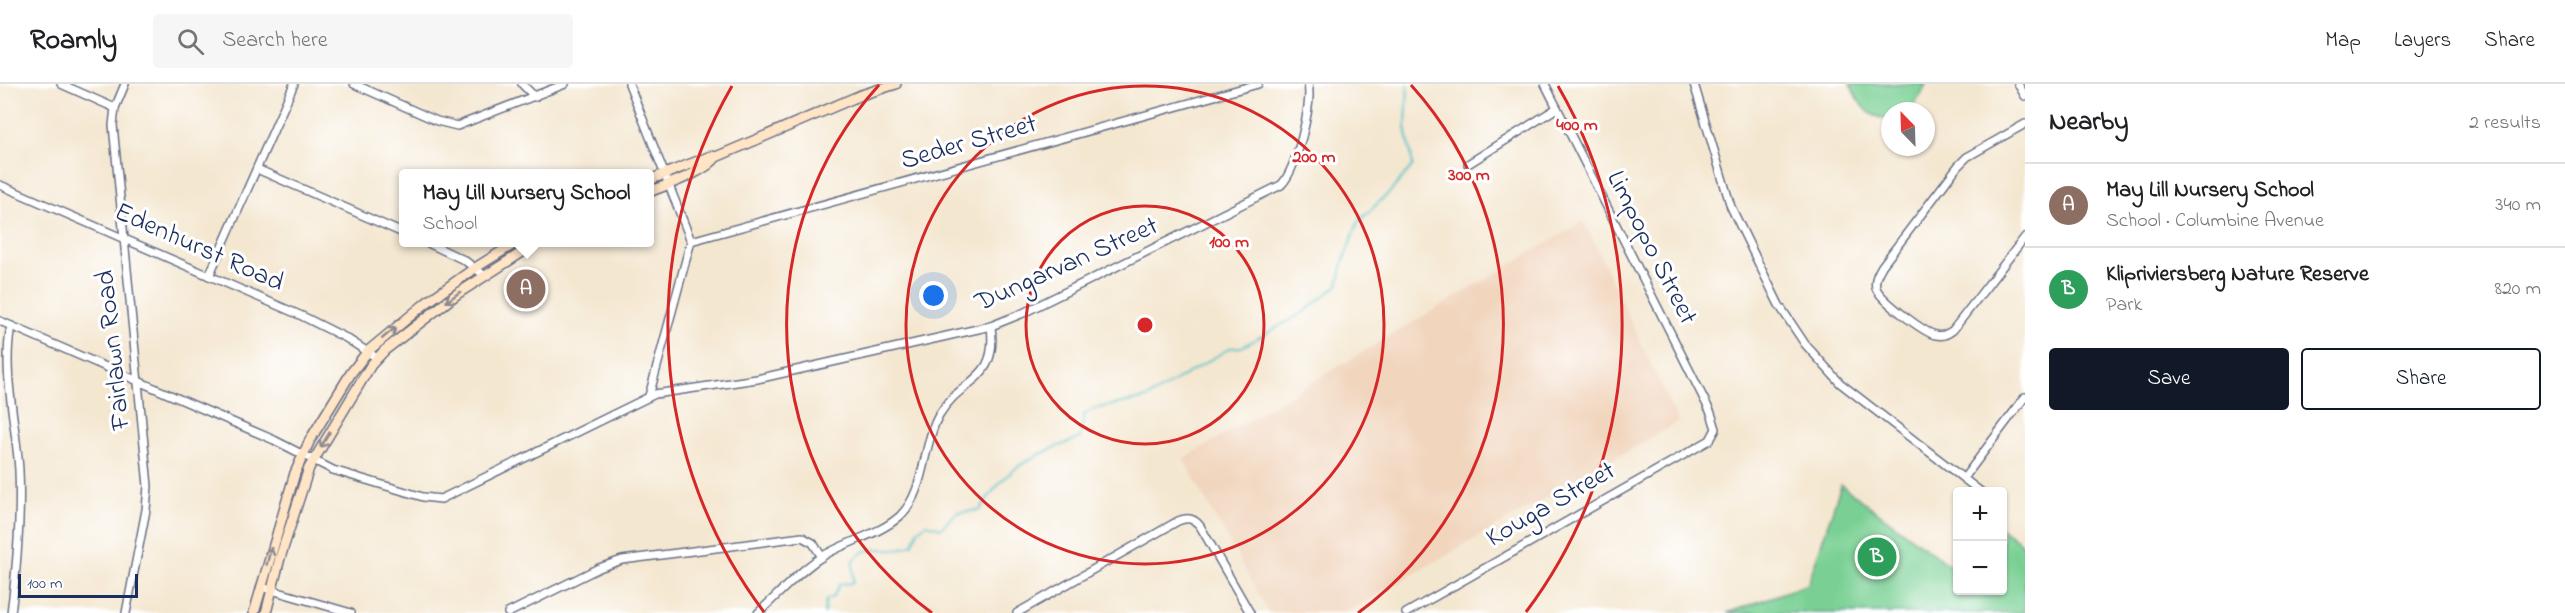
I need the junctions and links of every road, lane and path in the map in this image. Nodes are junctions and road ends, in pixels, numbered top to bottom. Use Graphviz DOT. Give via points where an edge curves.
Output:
graph roads {
  1 [pos="61,84"];
  2 [pos="125,84"];
  3 [pos="294,84"];
  4 [pos="354,84"];
  5 [pos="522,84"];
  6 [pos="565,84"];
  7 [pos="629,84"];
  8 [pos="896,84"];
  9 [pos="1258,84"];
  10 [pos="1308,84"];
  11 [pos="1545,84"];
  12 [pos="1694,84"];
  13 [pos="2018,84"];
  14 [pos="535,96"];
  15 [pos="2025,96"];
  16 [pos="115,108"];
  17 [pos="1557,108"];
  18 [pos="2025,124"];
  19 [pos="716,157"];
  20 [pos="1468,164"];
  21 [pos="257,169"];
  22 [pos="666,173"];
  23 [pos="654,178"];
  24 [pos="670,183"];
  25 [pos="0,184"];
  26 [pos="654,190"];
  27 [pos="399,231"];
  28 [pos="123,237"];
  29 [pos="2025,237"];
  30 [pos="691,241"];
  31 [pos="434,247"];
  32 [pos="510,247"];
  33 [pos="531,247"];
  34 [pos="475,268"];
  35 [pos="484,275"];
  36 [pos="210,276"];
  37 [pos="0,321"];
  38 [pos="11,326"];
  39 [pos="991,326"];
  40 [pos="368,351"];
  41 [pos="377,358"];
  42 [pos="137,380"];
  43 [pos="649,396"];
  44 [pos="2025,397"];
  45 [pos="1716,432"];
  46 [pos="303,454"];
  47 [pos="313,460"];
  48 [pos="1964,478"];
  49 [pos="1975,487"];
  50 [pos="822,557"];
  51 [pos="261,587"];
  52 [pos="271,590"];
  53 [pos="1420,605"];
  54 [pos="11,613"];
  55 [pos="126,613"];
  56 [pos="254,613"];
  57 [pos="266,613"];
  58 [pos="351,613"];
  59 [pos="508,613"];
  60 [pos="758,613"];
  61 [pos="1017,613"];
  62 [pos="1250,613"];
  63 [pos="1406,613"];
  64 [pos="1424,613"];
  1 -- 16 [label="street"];
  2 -- 16 [label="street, Fairlawn Road"];
  3 -- 21 [label="street"];
  4 -- 14 [label="street" via="450,125 471,122"];
  5 -- 14 [label="street"];
  6 -- 14 [label="street"];
  7 -- 22 [label="street"];
  8 -- 19 [label="main road" via="846,101"];
  9 -- 30 [label="street, Seder Street"];
  10 -- 39 [label="street, Dungarvan Street" via="1310,100 1299,143 1286,180 1278,188"];
  11 -- 17 [label="street, Limpopo Street"];
  12 -- 48 [label="street" via="1731,207 1796,333 1840,383"];
  13 -- 15 [label="street"];
  16 -- 28 [label="street, Fairlawn Road" via="113,125"];
  17 -- 20 [label="street"];
  17 -- 45 [label="street, Limpopo Street" via="1711,413"];
  18 -- 29 [label="street" via="1958,166 1882,266 1876,288 1915,323 1932,334 1945,335 1953,330"];
  19 -- 22 [label="main road"];
  19 -- 24 [label="main road"];
  21 -- 27 [label="street"];
  21 -- 36 [label="street"];
  22 -- 23 [label="main road"];
  22 -- 24 [label="street"];
  24 -- 26 [label="main road"];
  24 -- 30 [label="street"];
  25 -- 28 [label="street, Edenhurst Road"];
  28 -- 36 [label="street, Edenhurst Road"];
  28 -- 42 [label="street, Fairlawn Road"];
  30 -- 43 [label="street"];
  31 -- 34 [label="street"];
  32 -- 34 [label="main road"];
  33 -- 35 [label="main road"];
  34 -- 35 [label="street"];
  40 -- 34 [label="main road, one-way"];
  35 -- 41 [label="main road, one-way"];
  36 -- 40 [label="street, Edenhurst Road" via="302,316"];
  37 -- 38 [label="street, Dungarvan Street"];
  38 -- 42 [label="street, Dungarvan Street"];
  38 -- 54 [label="street" via="9,361 19,499"];
  39 -- 43 [label="street, Dungarvan Street" via="757,379"];
  39 -- 50 [label="street" via="990,359 981,374 940,413 906,508 892,522"];
  40 -- 41 [label="street, Edenhurst Road"];
  40 -- 46 [label="main road"];
  41 -- 47 [label="main road, one-way"];
  42 -- 46 [label="street, Dungarvan Street"];
  42 -- 55 [label="street, Fairlawn Road" via="148,497"];
  43 -- 47 [label="street, Dungarvan Street" via="441,499 343,473"];
  44 -- 48 [label="street"];
  45 -- 53 [label="street, Kouga Street" via="1710,440"];
  46 -- 47 [label="street, Dungarvan Street"];
  51 -- 46 [label="main road, one-way"];
  47 -- 52 [label="main road"];
  48 -- 49 [label="street"];
  50 -- 59 [label="street" via="813,543 802,537 622,560"];
  50 -- 60 [label="street"];
  51 -- 52 [label="street"];
  51 -- 56 [label="main road"];
  52 -- 57 [label="main road"];
  52 -- 58 [label="street"];
  53 -- 63 [label="street, Kouga Street"];
  53 -- 64 [label="street"];
  61 -- 62 [label="street" via="1187,518 1194,520 1204,533"];
}
